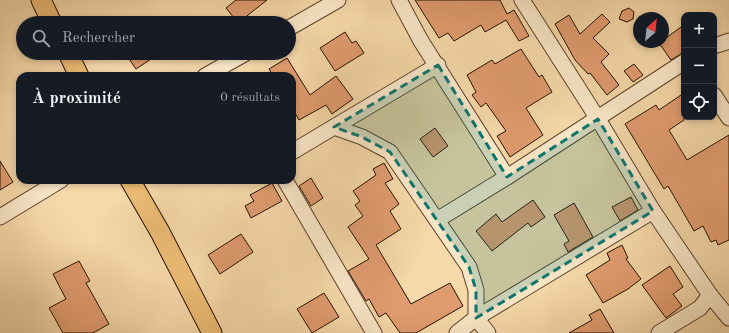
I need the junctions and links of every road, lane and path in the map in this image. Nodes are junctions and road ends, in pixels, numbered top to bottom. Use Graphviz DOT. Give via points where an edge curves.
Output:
graph roads {
  1 [pos="41,0"];
  2 [pos="337,0"];
  3 [pos="399,0"];
  4 [pos="522,0"];
  5 [pos="49,16"];
  6 [pos="296,24"];
  7 [pos="729,41"];
  8 [pos="717,45"];
  9 [pos="71,60"];
  10 [pos="235,60"];
  11 [pos="681,64"];
  12 [pos="438,65"];
  13 [pos="77,72"];
  14 [pos="216,72"];
  15 [pos="717,100"];
  16 [pos="729,118"];
  17 [pos="598,119"];
  18 [pos="334,127"];
  19 [pos="296,150"];
  20 [pos="507,177"];
  21 [pos="54,184"];
  22 [pos="132,184"];
  23 [pos="287,184"];
  24 [pos="653,211"];
  25 [pos="0,217"];
  26 [pos="437,220"];
  27 [pos="710,295"];
  28 [pos="476,318"];
  29 [pos="729,318"];
  30 [pos="212,333"];
  31 [pos="374,333"];
  32 [pos="457,333"];
  33 [pos="488,333"];
  34 [pos="659,333"];
  1 -- 5 [label="main road"];
  2 -- 6 [label="street"];
  3 -- 12 [label="street" via="421,41"];
  4 -- 17 [label="street"];
  7 -- 8 [label="street"];
  9 -- 13 [label="main road"];
  10 -- 14 [label="street"];
  11 -- 17 [label="street"];
  12 -- 18 [label="street"];
  12 -- 20 [label="street"];
  15 -- 16 [label="street"];
  17 -- 20 [label="street"];
  17 -- 24 [label="street"];
  18 -- 19 [label="street"];
  18 -- 26 [label="street" via="362,137 390,152"];
  20 -- 26 [label="street"];
  21 -- 25 [label="street"];
  22 -- 30 [label="main road"];
  23 -- 31 [label="street"];
  24 -- 27 [label="street"];
  24 -- 28 [label="street"];
  26 -- 28 [label="street" via="469,267 476,290"];
  27 -- 29 [label="street"];
  27 -- 34 [label="street" via="700,308"];
  28 -- 32 [label="street"];
  28 -- 33 [label="street"];
}
